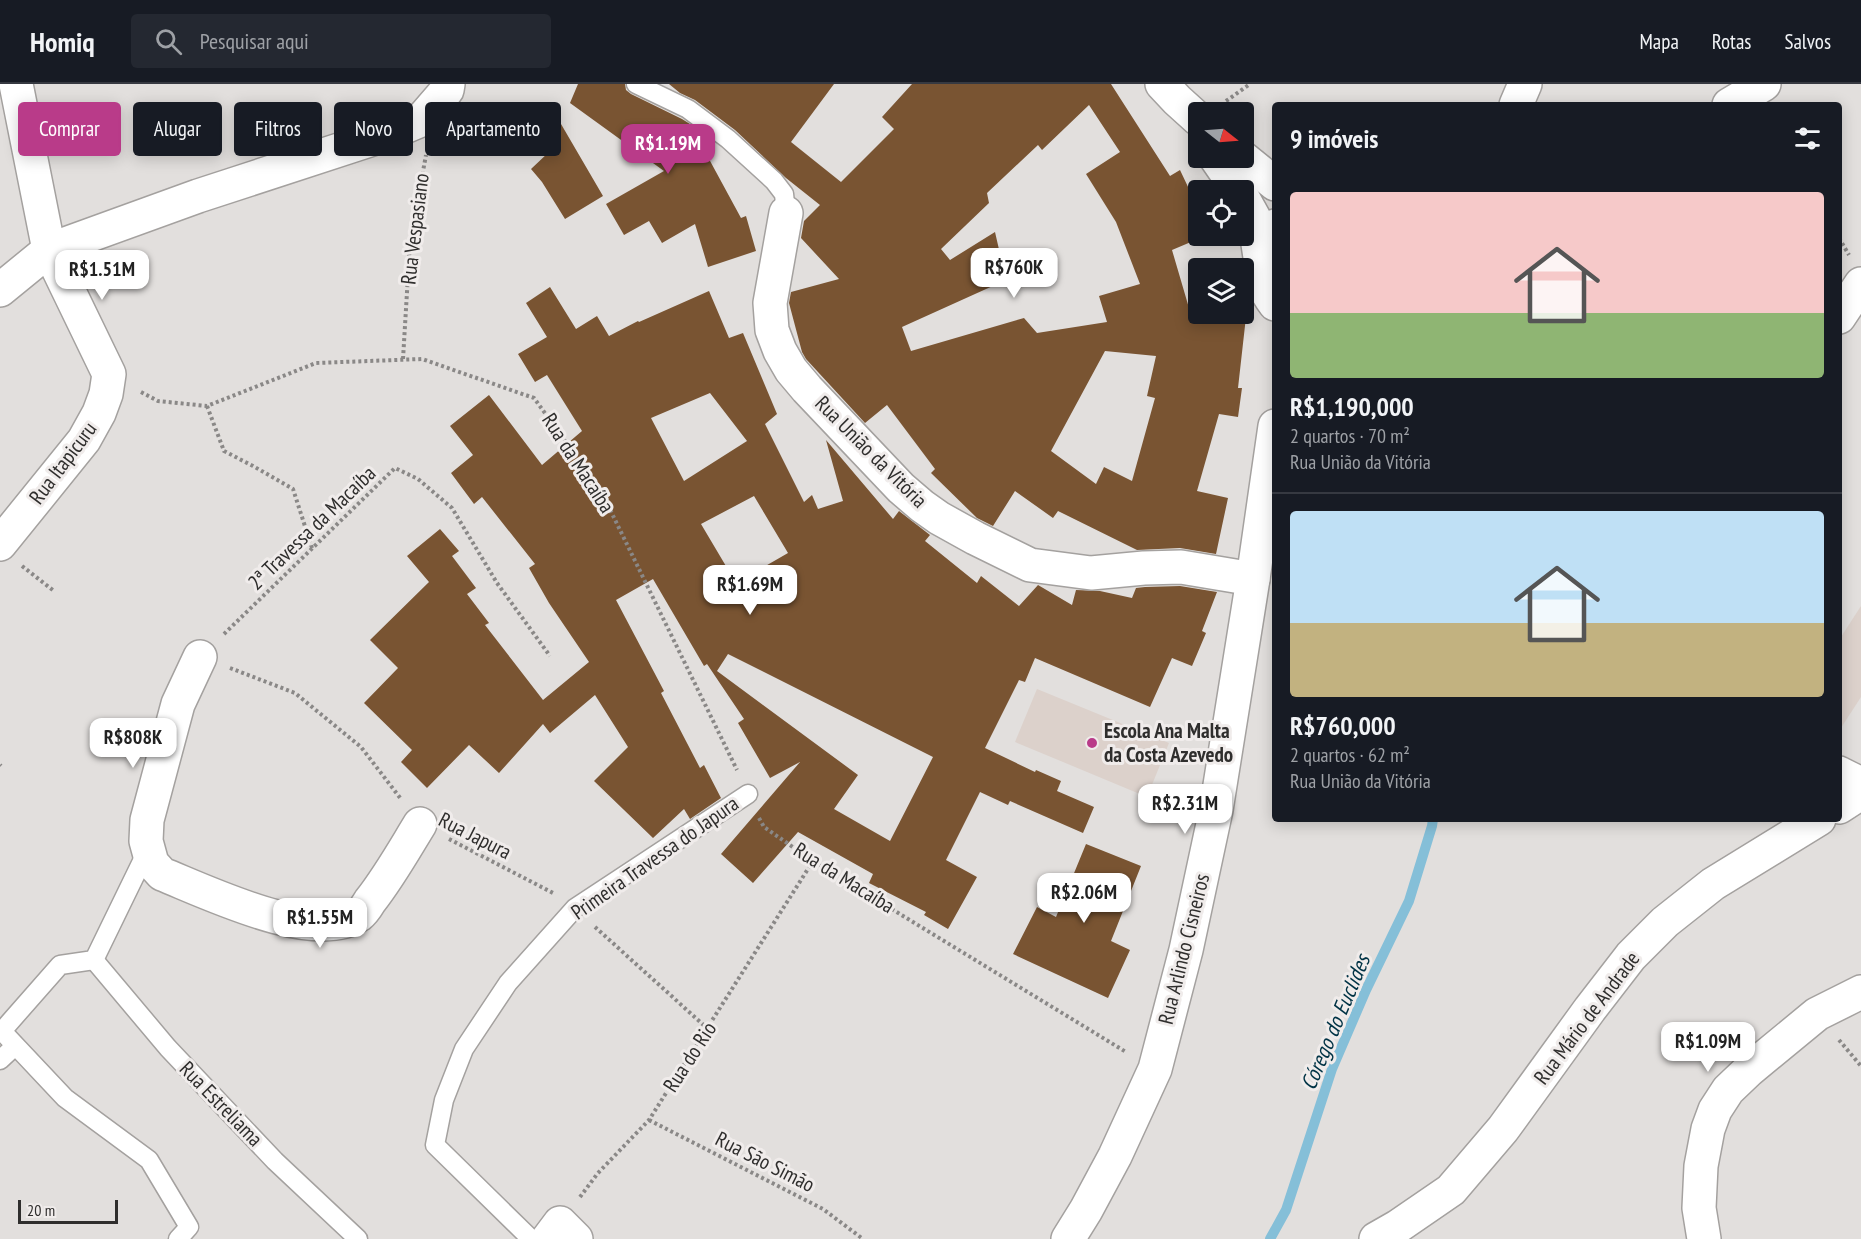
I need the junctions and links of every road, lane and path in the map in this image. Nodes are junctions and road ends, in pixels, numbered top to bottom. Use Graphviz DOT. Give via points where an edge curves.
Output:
graph roads {
  1 [pos="16,84"];
  2 [pos="448,84"];
  3 [pos="636,84"];
  4 [pos="1250,84"];
  5 [pos="1525,84"];
  6 [pos="1764,84"];
  7 [pos="1206,102"];
  8 [pos="1517,102"];
  9 [pos="1734,102"];
  10 [pos="425,156"];
  11 [pos="1254,167"];
  12 [pos="1272,182"];
  13 [pos="786,213"];
  14 [pos="1254,218"];
  15 [pos="1272,231"];
  16 [pos="50,250"];
  17 [pos="1260,257"];
  18 [pos="1861,285"];
  19 [pos="0,290"];
  20 [pos="1272,300"];
  21 [pos="1842,313"];
  22 [pos="403,359"];
  23 [pos="109,374"];
  24 [pos="207,406"];
  25 [pos="1272,447"];
  26 [pos="312,548"];
  27 [pos="9,554"];
  28 [pos="1253,579"];
  29 [pos="54,591"];
  30 [pos="550,656"];
  31 [pos="200,657"];
  32 [pos="1842,774"];
  33 [pos="1861,784"];
  34 [pos="1861,793"];
  35 [pos="748,794"];
  36 [pos="1842,805"];
  37 [pos="1814,822"];
  38 [pos="420,824"];
  39 [pos="155,861"];
  40 [pos="813,861"];
  41 [pos="575,908"];
  42 [pos="94,960"];
  43 [pos="1861,992"];
  44 [pos="708,1029"];
  45 [pos="1,1030"];
  46 [pos="15,1046"];
  47 [pos="0,1060"];
  48 [pos="1155,1069"];
  49 [pos="649,1120"];
  50 [pos="184,1233"];
  51 [pos="562,1234"];
  52 [pos="358,1239"];
  53 [pos="531,1239"];
  54 [pos="863,1239"];
  55 [pos="1068,1239"];
  56 [pos="1376,1239"];
  57 [pos="1704,1239"];
  1 -- 16 [label="street"];
  2 -- 16 [label="street" via="422,120"];
  3 -- 13 [label="lane" via="688,109 728,139 774,181 784,194"];
  4 -- 7 [label="path"];
  5 -- 8 [label="street"];
  6 -- 9 [label="street"];
  10 -- 22 [label="path, Rua Vespasiano" via="410,242"];
  11 -- 12 [label="street"];
  13 -- 28 [label="street, Rua União da Vitória" via="770,303 772,330 780,351 807,389 922,506 975,538 1030,564 1091,573 1181,567"];
  14 -- 17 [label="street"];
  15 -- 17 [label="street"];
  16 -- 19 [label="street"];
  16 -- 23 [label="street"];
  17 -- 20 [label="street" via="1260,275"];
  18 -- 21 [label="street"];
  22 -- 24 [label="path, Rua da Macaíba" via="316,363"];
  22 -- 35 [label="path, Rua da Macaíba" via="422,359 534,399 600,489"];
  23 -- 24 [label="path, Rua da Macaíba" via="159,401"];
  23 -- 27 [label="street, Rua Itapicuru" via="99,413"];
  24 -- 26 [label="path" via="224,451 293,489"];
  25 -- 28 [label="street, Rua Arlindo Cisneiros"];
  26 -- 30 [label="path, 2ª Travessa da Macaíba" via="395,468 418,479 452,508 497,583"];
  26 -- 31 [label="path, 2ª Travessa da Macaíba"];
  27 -- 29 [label="path"];
  28 -- 48 [label="street, Rua Arlindo Cisneiros" via="1214,821"];
  31 -- 38 [label="path, Rua Japura" via="295,693 361,747"];
  31 -- 39 [label="street" via="178,704 147,820 146,841"];
  32 -- 33 [label="street"];
  34 -- 36 [label="street"];
  35 -- 40 [label="path, Rua da Macaíba" via="764,827"];
  35 -- 41 [label="lane, Primeira Travessa do Japura"];
  37 -- 56 [label="street, Rua Mário de Andrade" via="1713,884 1665,922 1631,956 1503,1129 1451,1190"];
  38 -- 39 [label="street" via="360,915 338,924 264,915"];
  38 -- 41 [label="path, Rua Japura" via="564,898"];
  39 -- 42 [label="lane"];
  40 -- 44 [label="path, Rua do Rio"];
  40 -- 48 [label="path, Rua da Macaíba"];
  41 -- 44 [label="path, Rua Japura"];
  41 -- 53 [label="lane, Primeira Travessa do Japura" via="508,983 464,1049 444,1100 435,1145"];
  42 -- 45 [label="lane" via="60,964"];
  42 -- 52 [label="lane, Rua Estreliama" via="175,1056 275,1161"];
  43 -- 57 [label="street" via="1817,1014 1749,1070 1728,1090 1715,1110 1701,1166 1699,1208"];
  44 -- 49 [label="path, Rua do Rio"];
  45 -- 46 [label="lane"];
  46 -- 47 [label="lane"];
  46 -- 50 [label="lane" via="65,1098 149,1160"];
  48 -- 55 [label="street, Rua Arlindo Cisneiros" via="1115,1155"];
  49 -- 51 [label="path, Rua do Rio" via="598,1173"];
  49 -- 54 [label="path, Rua São Simão" via="823,1209"];
}
